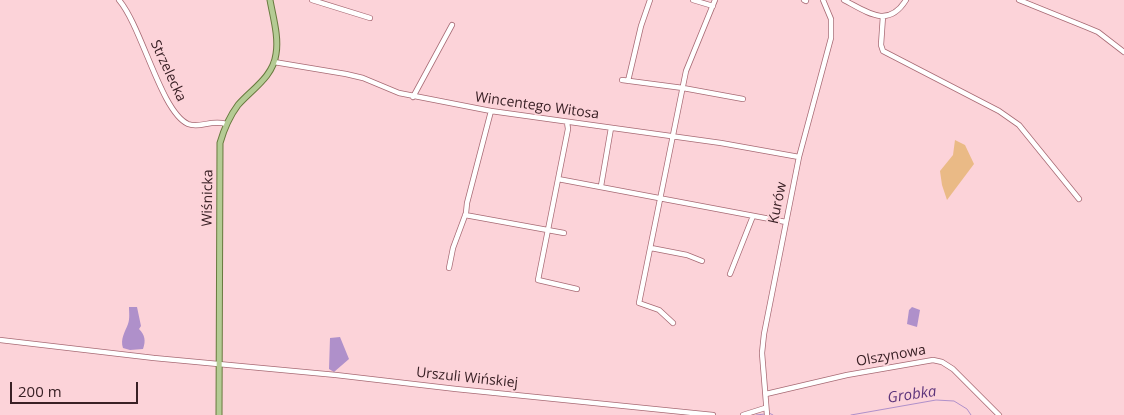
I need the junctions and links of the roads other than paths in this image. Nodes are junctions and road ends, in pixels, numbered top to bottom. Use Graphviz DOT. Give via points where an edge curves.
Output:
graph roads {
  1 [pos="119,0"];
  2 [pos="270,0"];
  3 [pos="312,0"];
  4 [pos="650,0"];
  5 [pos="693,0"];
  6 [pos="715,0"];
  7 [pos="824,0"];
  8 [pos="844,0"];
  9 [pos="906,0"];
  10 [pos="1019,0"];
  11 [pos="713,6"];
  12 [pos="883,16"];
  13 [pos="370,18"];
  14 [pos="452,25"];
  15 [pos="1124,52"];
  16 [pos="274,62"];
  17 [pos="622,80"];
  18 [pos="628,81"];
  19 [pos="682,88"];
  20 [pos="413,96"];
  21 [pos="743,100"];
  22 [pos="491,111"];
  23 [pos="567,122"];
  24 [pos="226,124"];
  25 [pos="612,128"];
  26 [pos="672,136"];
  27 [pos="799,157"];
  28 [pos="558,179"];
  29 [pos="601,186"];
  30 [pos="660,198"];
  31 [pos="1079,199"];
  32 [pos="465,215"];
  33 [pos="753,216"];
  34 [pos="786,222"];
  35 [pos="548,231"];
  36 [pos="564,233"];
  37 [pos="651,248"];
  38 [pos="702,261"];
  39 [pos="449,268"];
  40 [pos="730,274"];
  41 [pos="577,289"];
  42 [pos="673,323"];
  43 [pos="0,340"];
  44 [pos="219,364"];
  45 [pos="766,394"];
  46 [pos="766,412"];
  47 [pos="219,415"];
  48 [pos="712,415"];
  49 [pos="743,415"];
  50 [pos="999,415"];
  1 -- 24 [label="street, Strzelecka" via="134,24 163,92 176,113 193,125"];
  2 -- 16 [label="main road, Wiśnicka" via="277,47"];
  3 -- 13 [label="street"];
  4 -- 18 [label="street"];
  5 -- 11 [label="street"];
  6 -- 11 [label="street"];
  7 -- 27 [label="street, Kurów" via="831,19 831,38"];
  8 -- 12 [label="street"];
  9 -- 12 [label="street" via="896,13"];
  10 -- 15 [label="street" via="1086,26"];
  11 -- 19 [label="street"];
  12 -- 31 [label="street" via="883,51 1009,117 1026,132"];
  14 -- 20 [label="street"];
  16 -- 20 [label="street, Wincentego Witosa" via="363,78"];
  16 -- 24 [label="main road, Wiśnicka" via="262,82 240,103"];
  17 -- 18 [label="street"];
  18 -- 19 [label="street"];
  19 -- 21 [label="street"];
  19 -- 26 [label="street"];
  20 -- 22 [label="street, Wincentego Witosa"];
  22 -- 23 [label="street, Wincentego Witosa"];
  22 -- 32 [label="street"];
  23 -- 25 [label="street, Wincentego Witosa"];
  23 -- 28 [label="street"];
  24 -- 44 [label="main road, Wiśnicka" via="220,143"];
  25 -- 26 [label="street, Wincentego Witosa"];
  25 -- 29 [label="street"];
  26 -- 27 [label="street, Wincentego Witosa"];
  26 -- 30 [label="street"];
  27 -- 34 [label="street, Kurów"];
  28 -- 29 [label="street"];
  28 -- 35 [label="street"];
  29 -- 30 [label="street"];
  30 -- 33 [label="street"];
  30 -- 37 [label="street"];
  32 -- 35 [label="street"];
  32 -- 39 [label="street"];
  33 -- 34 [label="street"];
  33 -- 40 [label="street"];
  34 -- 45 [label="street, Kurów" via="762,347"];
  35 -- 36 [label="street"];
  35 -- 41 [label="street" via="538,280"];
  37 -- 38 [label="street"];
  37 -- 42 [label="street" via="639,303 662,311"];
  43 -- 44 [label="street, Urszuli Wińskiej"];
  44 -- 47 [label="main road, Wiśnicka"];
  44 -- 48 [label="street, Urszuli Wińskiej"];
  45 -- 46 [label="street, Kurów"];
  45 -- 50 [label="street, Olszynowa" via="933,360 953,368"];
  46 -- 49 [label="street"];
}
